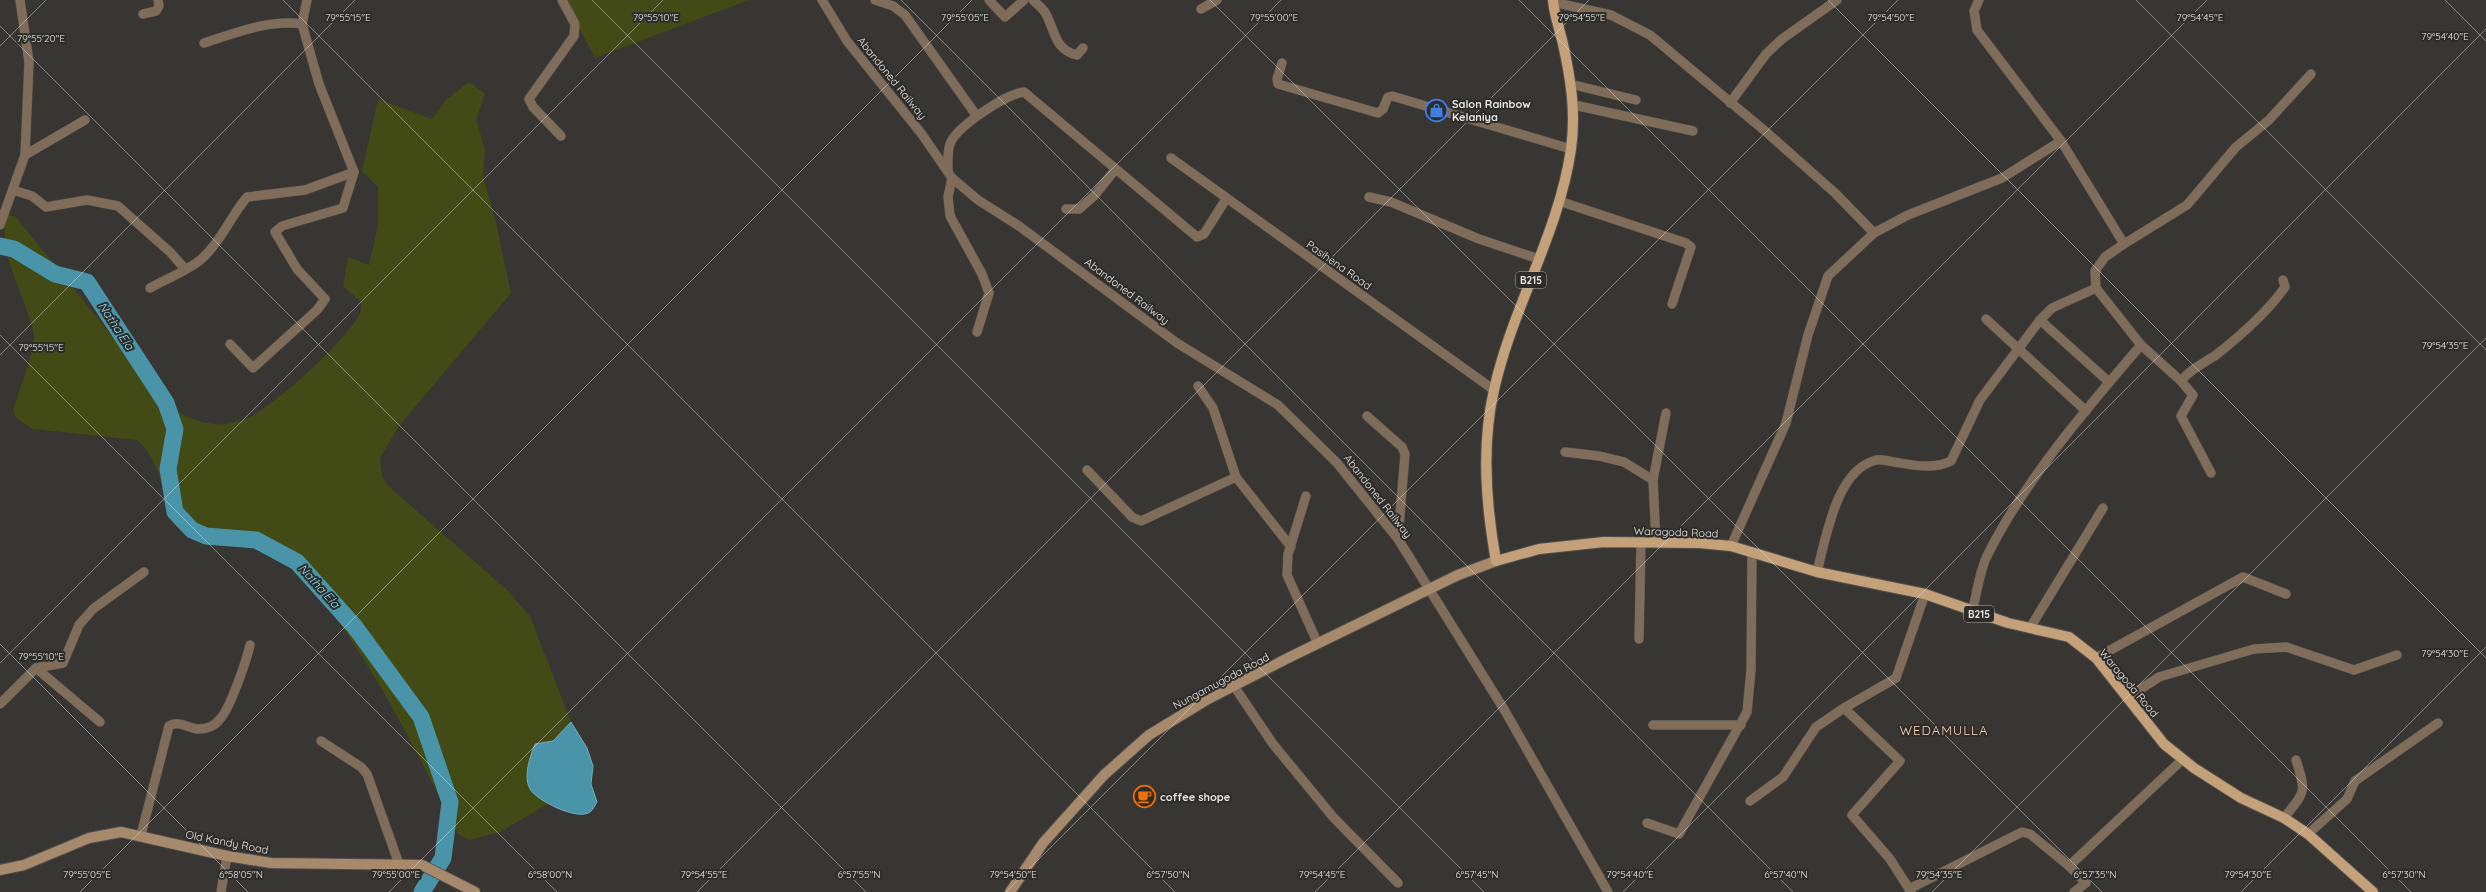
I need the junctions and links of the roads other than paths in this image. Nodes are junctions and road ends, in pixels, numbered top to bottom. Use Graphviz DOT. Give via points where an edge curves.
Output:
graph roads {
  1 [pos="20,0"];
  2 [pos="158,0"];
  3 [pos="307,0"];
  4 [pos="562,0"];
  5 [pos="822,0"];
  6 [pos="874,0"];
  7 [pos="989,0"];
  8 [pos="1024,0"];
  9 [pos="1033,0"];
  10 [pos="1216,0"];
  11 [pos="1837,0"];
  12 [pos="1979,0"];
  13 [pos="1553,1"];
  14 [pos="1201,9"];
  15 [pos="143,14"];
  16 [pos="302,24"];
  17 [pos="204,43"];
  18 [pos="1083,48"];
  19 [pos="1282,63"];
  20 [pos="2311,74"];
  21 [pos="1570,84"];
  22 [pos="1636,100"];
  23 [pos="1730,103"];
  24 [pos="1574,105"];
  25 [pos="976,115"];
  26 [pos="85,120"];
  27 [pos="1693,130"];
  28 [pos="561,136"];
  29 [pos="2060,141"];
  30 [pos="1571,150"];
  31 [pos="25,154"];
  32 [pos="1171,158"];
  33 [pos="1115,170"];
  34 [pos="354,172"];
  35 [pos="950,175"];
  36 [pos="13,190"];
  37 [pos="1369,197"];
  38 [pos="1226,199"];
  39 [pos="1560,201"];
  40 [pos="1066,209"];
  41 [pos="0,225"];
  42 [pos="1874,233"];
  43 [pos="2124,244"];
  44 [pos="1539,259"];
  45 [pos="186,269"];
  46 [pos="2283,280"];
  47 [pos="150,288"];
  48 [pos="2096,288"];
  49 [pos="1672,304"];
  50 [pos="1986,319"];
  51 [pos="2040,320"];
  52 [pos="977,332"];
  53 [pos="230,344"];
  54 [pos="2141,345"];
  55 [pos="2019,348"];
  56 [pos="2181,381"];
  57 [pos="2109,382"];
  58 [pos="1198,386"];
  59 [pos="1494,390"];
  60 [pos="2086,411"];
  61 [pos="1666,413"];
  62 [pos="1367,416"];
  63 [pos="1565,452"];
  64 [pos="1087,470"];
  65 [pos="2211,474"];
  66 [pos="1236,476"];
  67 [pos="1653,480"];
  68 [pos="1306,496"];
  69 [pos="2103,508"];
  70 [pos="1398,539"];
  71 [pos="1641,542"];
  72 [pos="1656,542"];
  73 [pos="1731,546"];
  74 [pos="1291,547"];
  75 [pos="1752,552"];
  76 [pos="1496,561"];
  77 [pos="144,572"];
  78 [pos="1817,572"];
  79 [pos="1427,590"];
  80 [pos="1925,594"];
  81 [pos="2286,594"];
  82 [pos="1972,612"];
  83 [pos="2030,628"];
  84 [pos="1639,639"];
  85 [pos="1318,644"];
  86 [pos="250,645"];
  87 [pos="2397,655"];
  88 [pos="2096,658"];
  89 [pos="36,668"];
  90 [pos="1234,686"];
  91 [pos="2127,698"];
  92 [pos="0,704"];
  93 [pos="1844,708"];
  94 [pos="100,722"];
  95 [pos="2438,723"];
  96 [pos="1741,725"];
  97 [pos="1653,726"];
  98 [pos="321,741"];
  99 [pos="2183,759"];
  100 [pos="2296,760"];
  101 [pos="1750,801"];
  102 [pos="2284,818"];
  103 [pos="1647,823"];
  104 [pos="2308,834"];
  105 [pos="141,835"];
  106 [pos="227,856"];
  107 [pos="399,864"];
  108 [pos="2069,866"];
  109 [pos="0,870"];
  110 [pos="1398,883"];
  111 [pos="1910,891"];
  112 [pos="221,892"];
  113 [pos="475,892"];
  114 [pos="1010,892"];
  115 [pos="1608,892"];
  116 [pos="2074,892"];
  117 [pos="2373,892"];
  1 -- 31 [label="street" via="30,62"];
  2 -- 15 [label="street" via="159,6 156,11"];
  3 -- 16 [label="street"];
  4 -- 28 [label="street" via="574,24 574,36 529,99 533,107"];
  5 -- 35 [label="street, Abandoned Railway" via="847,42 921,133"];
  6 -- 25 [label="street" via="894,6 905,15"];
  7 -- 8 [label="street" via="1004,17"];
  9 -- 18 [label="street" via="1045,12 1053,36 1068,51 1077,54"];
  10 -- 14 [label="street"];
  11 -- 23 [label="street" via="1806,21 1766,54"];
  12 -- 29 [label="street" via="1974,11 1977,30"];
  13 -- 21 [label="main road, B215"];
  13 -- 23 [label="street" via="1611,15 1650,35"];
  16 -- 17 [label="street" via="288,22"];
  16 -- 34 [label="street" via="319,84"];
  19 -- 30 [label="street" via="1278,84 1378,112 1383,109 1388,97 1392,96"];
  20 -- 43 [label="street" via="2268,120 2236,147 2187,205"];
  21 -- 22 [label="street"];
  21 -- 24 [label="main road, B215"];
  23 -- 42 [label="street" via="1835,193"];
  24 -- 27 [label="street"];
  24 -- 30 [label="main road, B215"];
  25 -- 33 [label="street" via="1016,93 1024,92"];
  25 -- 35 [label="street" via="950,144"];
  26 -- 31 [label="street"];
  29 -- 42 [label="street" via="2002,178 1908,215"];
  29 -- 43 [label="street"];
  30 -- 39 [label="main road, B215"];
  31 -- 36 [label="street"];
  32 -- 38 [label="street, Pasihena Road"];
  33 -- 38 [label="street" via="1197,237 1204,234"];
  33 -- 40 [label="street" via="1094,196 1079,209"];
  34 -- 45 [label="street" via="305,190 247,197 234,212 221,236 200,260"];
  34 -- 53 [label="street" via="343,208 282,226 275,232 297,269 324,299 321,304 253,368"];
  35 -- 52 [label="street" via="950,216 982,274 989,293"];
  35 -- 70 [label="street, Abandoned Railway" via="978,200 1019,226 1178,343 1278,406 1337,463"];
  36 -- 41 [label="street"];
  36 -- 45 [label="street" via="32,196 46,206 87,200 118,206"];
  37 -- 44 [label="street" via="1390,202 1478,239"];
  38 -- 59 [label="street, Pasihena Road"];
  39 -- 44 [label="main road, B215"];
  39 -- 49 [label="street" via="1686,243 1691,247"];
  42 -- 73 [label="street" via="1828,276 1808,335 1786,423"];
  43 -- 48 [label="street" via="2105,257 2095,271"];
  44 -- 59 [label="main road, B215" via="1507,343"];
  45 -- 47 [label="street"];
  46 -- 56 [label="street" via="2285,288 2276,300 2223,349 2192,369"];
  48 -- 51 [label="street" via="2052,308"];
  48 -- 54 [label="street"];
  50 -- 55 [label="street"];
  51 -- 55 [label="street"];
  51 -- 57 [label="street"];
  54 -- 56 [label="street"];
  54 -- 57 [label="street"];
  55 -- 60 [label="street"];
  55 -- 78 [label="street" via="1980,400 1951,461 1925,467 1877,460 1858,469 1846,483 1832,514"];
  56 -- 65 [label="street" via="2193,395 2181,416"];
  57 -- 60 [label="street"];
  58 -- 66 [label="street" via="1213,408"];
  59 -- 76 [label="main road, B215" via="1486,461 1487,511"];
  60 -- 82 [label="street" via="2017,505 1986,557"];
  61 -- 67 [label="street"];
  62 -- 70 [label="street" via="1402,447 1405,454"];
  63 -- 67 [label="street" via="1624,462"];
  64 -- 66 [label="street" via="1132,517 1141,521"];
  66 -- 74 [label="street"];
  67 -- 72 [label="street"];
  68 -- 74 [label="street"];
  69 -- 83 [label="street"];
  70 -- 79 [label="street, Abandoned Railway"];
  71 -- 72 [label="main road, Waragoda Road / B215"];
  71 -- 76 [label="main road, Waragoda Road / B215" via="1604,542 1539,550"];
  71 -- 84 [label="street"];
  72 -- 73 [label="main road, Waragoda Road / B215"];
  73 -- 75 [label="main road, Waragoda Road / B215"];
  74 -- 85 [label="street" via="1287,575"];
  75 -- 78 [label="main road, Waragoda Road / B215"];
  75 -- 96 [label="street" via="1751,670 1747,712"];
  76 -- 79 [label="street, Nungamugoda Road"];
  77 -- 89 [label="street" via="93,609 79,625 63,663"];
  78 -- 80 [label="main road, Waragoda Road / B215"];
  79 -- 85 [label="street, Nungamugoda Road"];
  79 -- 115 [label="street, Abandoned Railway" via="1505,711"];
  80 -- 82 [label="main road, Waragoda Road / B215"];
  80 -- 93 [label="street" via="1896,678"];
  81 -- 88 [label="street" via="2243,577"];
  82 -- 83 [label="main road, Waragoda Road / B215"];
  83 -- 88 [label="main road, Waragoda Road / B215" via="2069,637"];
  85 -- 90 [label="street, Nungamugoda Road"];
  86 -- 105 [label="street" via="246,666 219,721 208,728 193,728 177,723 169,726"];
  87 -- 91 [label="street" via="2354,670 2286,647 2254,649 2159,677"];
  88 -- 91 [label="main road, Waragoda Road / B215"];
  89 -- 92 [label="street"];
  89 -- 94 [label="street"];
  90 -- 110 [label="street" via="1273,744 1333,817"];
  90 -- 114 [label="street, Nungamugoda Road" via="1149,735 1104,775 1043,843"];
  91 -- 99 [label="main road, Waragoda Road / B215" via="2164,744"];
  93 -- 101 [label="street" via="1816,727 1783,777"];
  93 -- 111 [label="street" via="1900,761 1852,816 1890,859"];
  95 -- 104 [label="street" via="2355,781 2347,799"];
  96 -- 97 [label="street"];
  96 -- 103 [label="street" via="1678,834"];
  98 -- 107 [label="street" via="368,774"];
  99 -- 102 [label="main road, Waragoda Road / B215" via="2241,798"];
  99 -- 108 [label="street"];
  100 -- 102 [label="street" via="2305,786"];
  102 -- 104 [label="main road, Waragoda Road / B215"];
  104 -- 117 [label="main road, Waragoda Road / B215"];
  105 -- 106 [label="street, Old Kandy Road"];
  105 -- 109 [label="street, Old Kandy Road" via="120,832 96,836 24,865"];
  106 -- 107 [label="street, Old Kandy Road" via="271,863"];
  106 -- 112 [label="street"];
  107 -- 113 [label="street, Old Kandy Road" via="422,865"];
  108 -- 111 [label="street" via="2030,834 2022,832"];
  108 -- 116 [label="street" via="2086,883"];
}
